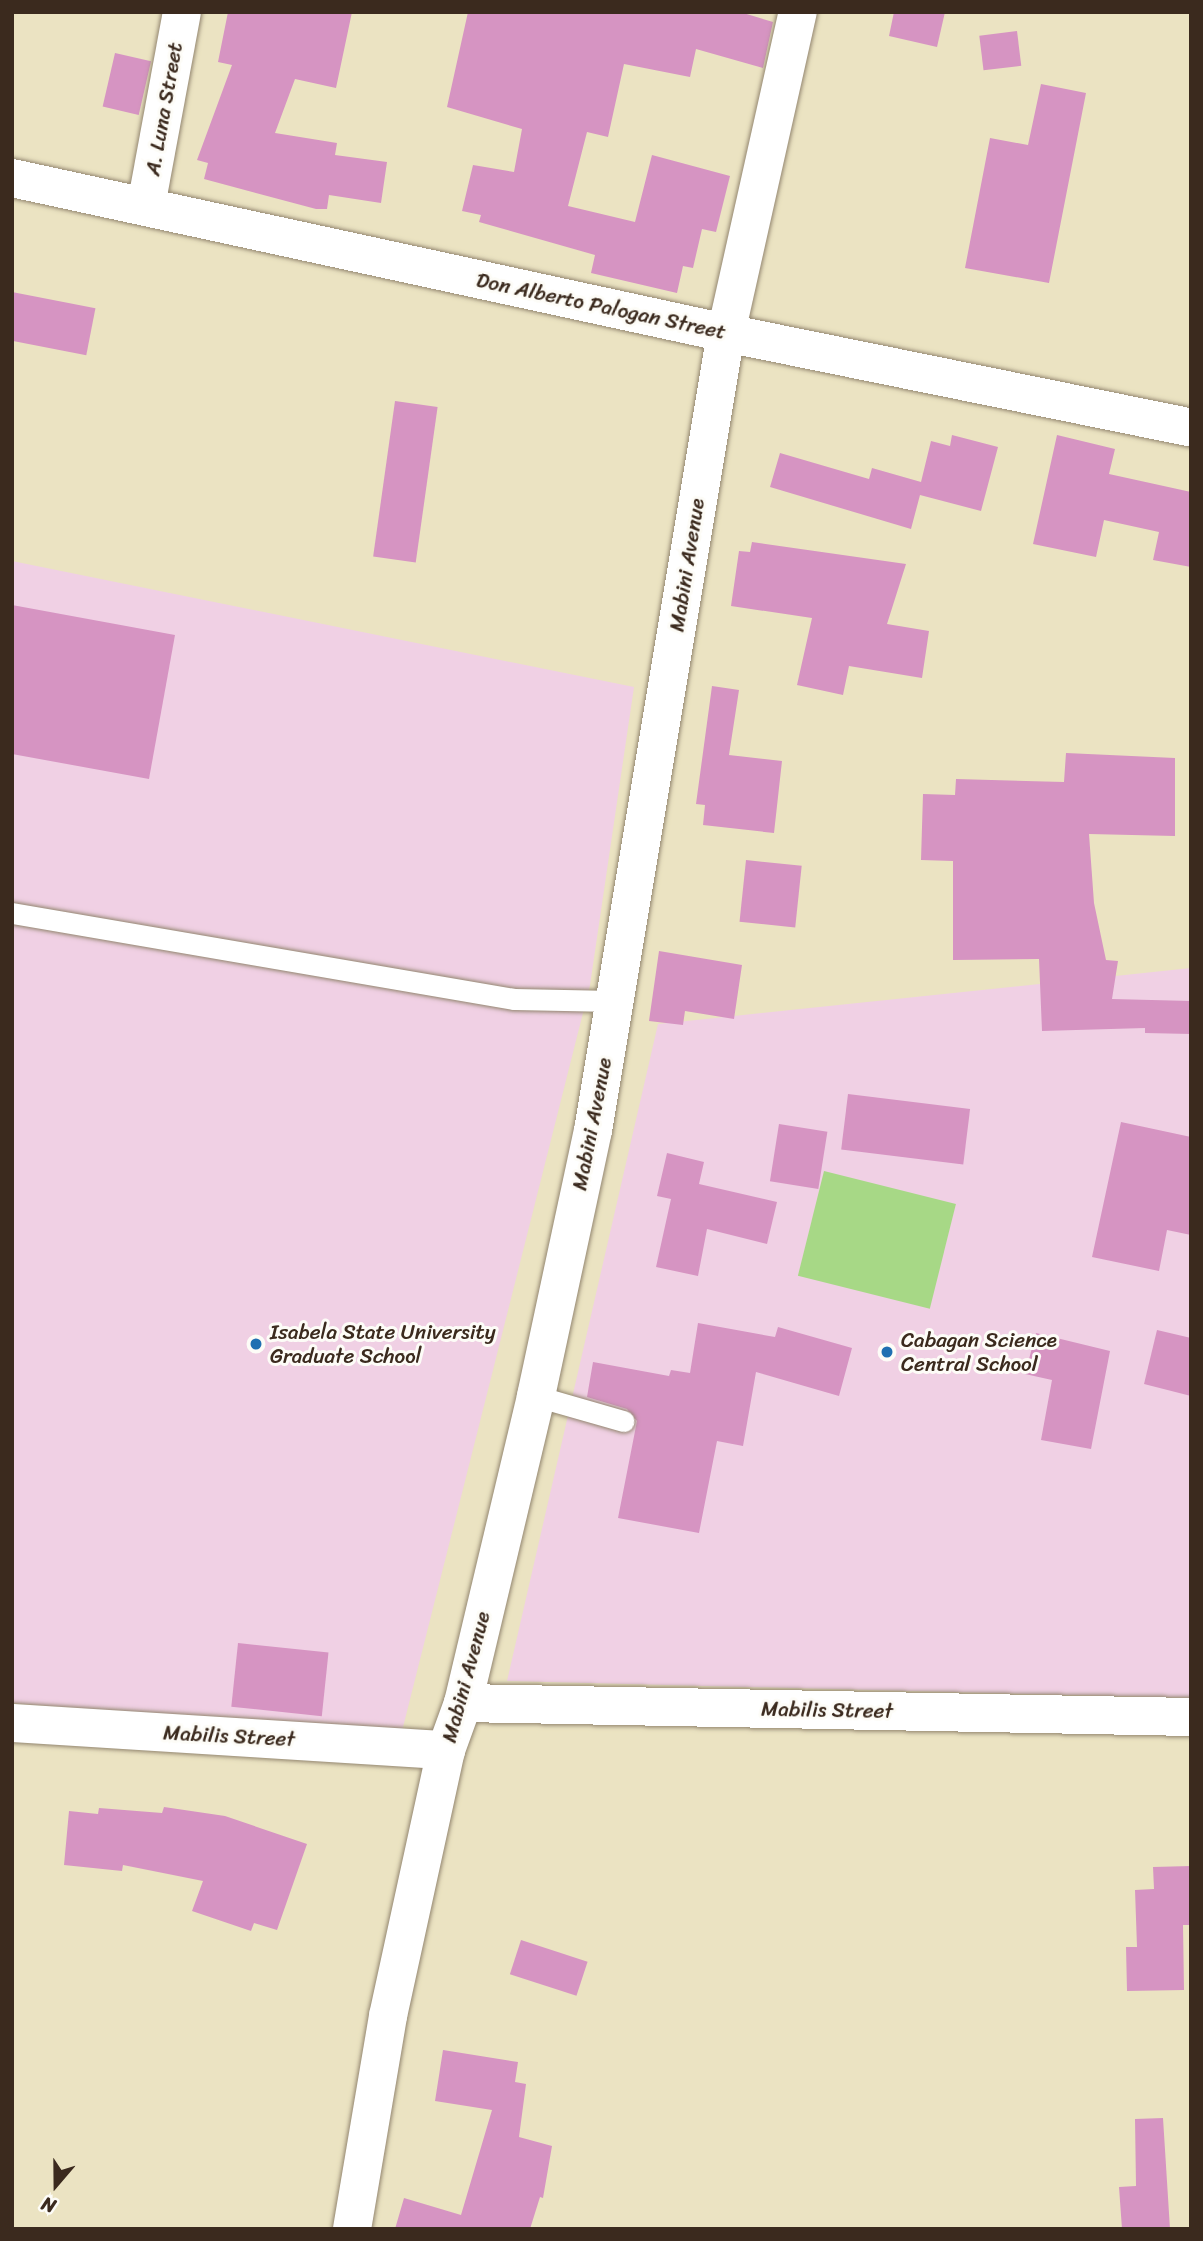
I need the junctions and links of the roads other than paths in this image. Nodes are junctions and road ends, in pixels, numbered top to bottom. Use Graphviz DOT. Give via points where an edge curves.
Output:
graph roads {
  1 [pos="182,12"];
  2 [pos="797,12"];
  3 [pos="12,178"];
  4 [pos="146,206"];
  5 [pos="726,333"];
  6 [pos="1191,428"];
  7 [pos="12,913"];
  8 [pos="614,1001"];
  9 [pos="536,1396"];
  10 [pos="623,1421"];
  11 [pos="463,1703"];
  12 [pos="1191,1717"];
  13 [pos="12,1723"];
  14 [pos="446,1750"];
  15 [pos="352,2229"];
  1 -- 4 [label="street, A. Luna Street"];
  2 -- 5 [label="street, Mabini Avenue"];
  3 -- 4 [label="street, Don Alberto Palogan Street"];
  4 -- 5 [label="street, Don Alberto Palogan Street"];
  5 -- 6 [label="street, Don Alberto Palogan Street"];
  5 -- 8 [label="street, Mabini Avenue"];
  7 -- 8 [label="lane" via="514,999"];
  8 -- 9 [label="street, Mabini Avenue" via="593,1131"];
  9 -- 10 [label="lane"];
  9 -- 11 [label="street, Mabini Avenue"];
  11 -- 12 [label="street, Mabilis Street"];
  11 -- 14 [label="street, Mabini Avenue"];
  13 -- 14 [label="street, Mabilis Street"];
  14 -- 15 [label="street, Mabini Avenue" via="388,2016"];
}
